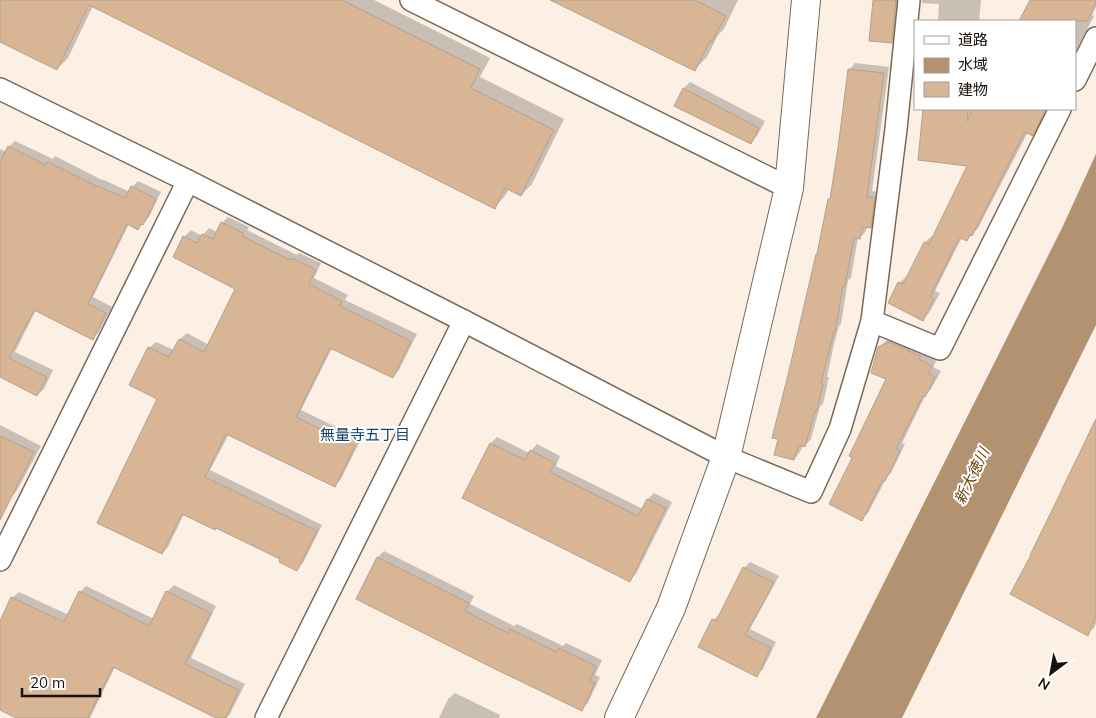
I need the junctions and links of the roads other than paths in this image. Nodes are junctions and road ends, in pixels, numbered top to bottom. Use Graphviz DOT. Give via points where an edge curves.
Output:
graph roads {
  1 [pos="411,0"];
  2 [pos="806,0"];
  3 [pos="909,0"];
  4 [pos="1096,38"];
  5 [pos="1076,78"];
  6 [pos="0,89"];
  7 [pos="1060,110"];
  8 [pos="188,181"];
  9 [pos="789,188"];
  10 [pos="464,321"];
  11 [pos="872,321"];
  12 [pos="726,457"];
  13 [pos="0,560"];
  14 [pos="266,718"];
  15 [pos="619,718"];
  1 -- 9 [label="street"];
  2 -- 9 [label="street"];
  3 -- 11 [label="street"];
  4 -- 5 [label="street"];
  6 -- 8 [label="street"];
  7 -- 11 [label="street" via="940,349"];
  8 -- 10 [label="street"];
  8 -- 13 [label="street"];
  9 -- 12 [label="street"];
  10 -- 12 [label="street"];
  10 -- 14 [label="street"];
  11 -- 12 [label="street" via="840,429 810,492"];
  12 -- 15 [label="street" via="671,608"];
}
